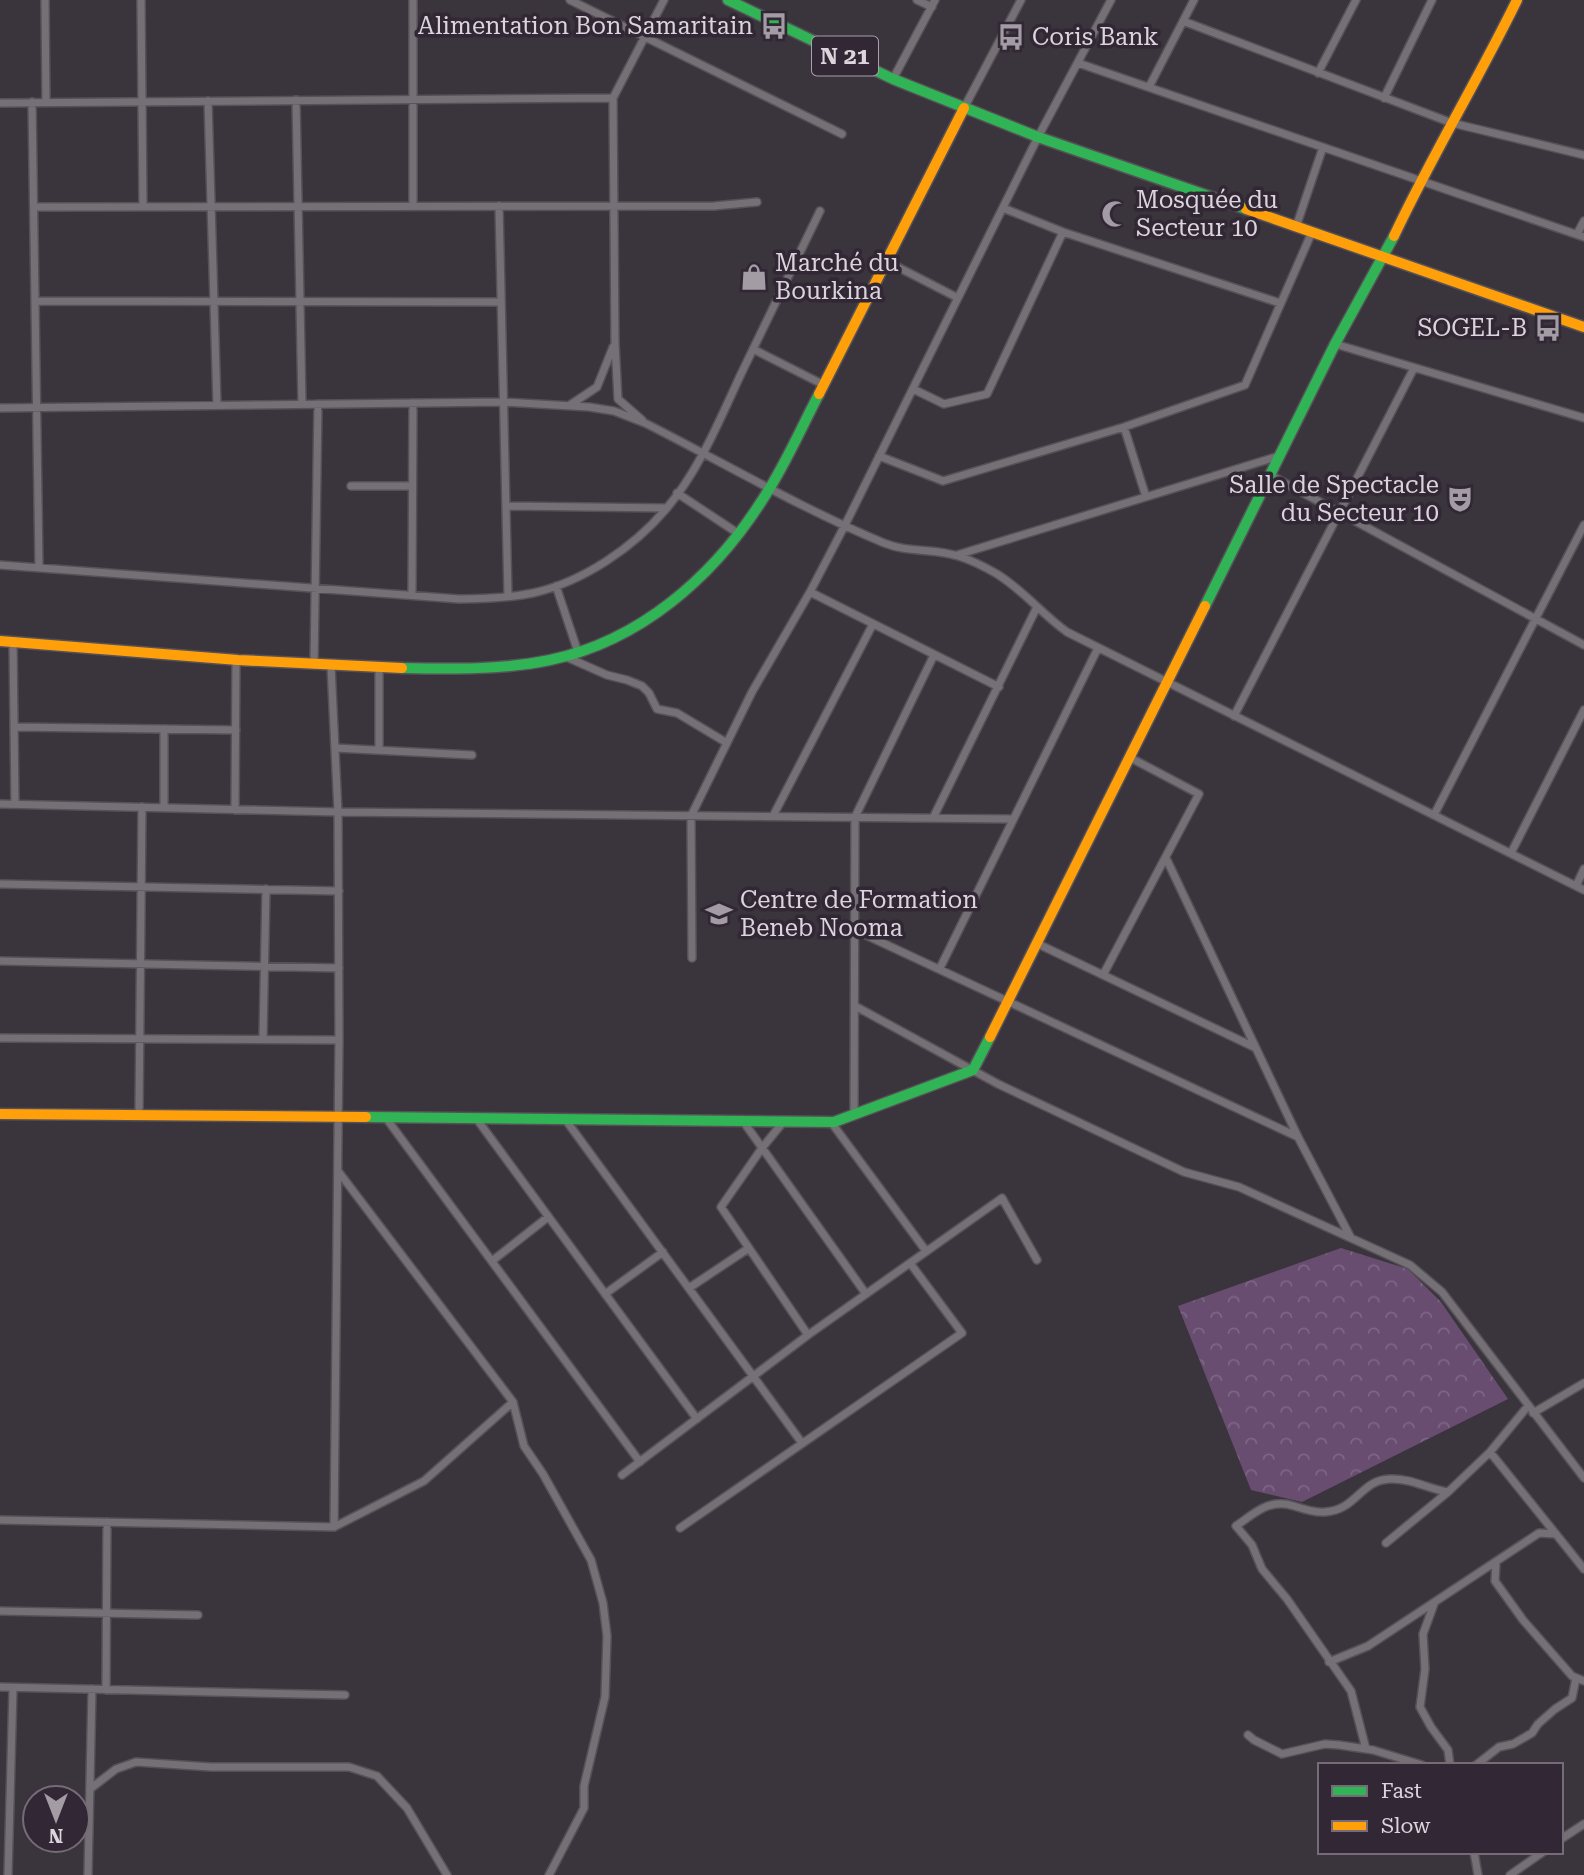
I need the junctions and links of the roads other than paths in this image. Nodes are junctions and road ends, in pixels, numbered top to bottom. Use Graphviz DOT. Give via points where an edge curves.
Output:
graph roads {
  1 [pos="45,0"];
  2 [pos="141,0"];
  3 [pos="412,0"];
  4 [pos="570,0"];
  5 [pos="664,0"];
  6 [pos="728,0"];
  7 [pos="917,0"];
  8 [pos="1021,0"];
  9 [pos="1111,0"];
  10 [pos="1194,0"];
  11 [pos="1356,0"];
  12 [pos="1432,0"];
  13 [pos="1517,0"];
  14 [pos="933,4"];
  15 [pos="1183,21"];
  16 [pos="645,38"];
  17 [pos="1078,62"];
  18 [pos="1318,73"];
  19 [pos="892,79"];
  20 [pos="1149,87"];
  21 [pos="613,98"];
  22 [pos="1384,98"];
  23 [pos="296,100"];
  24 [pos="413,100"];
  25 [pos="142,101"];
  26 [pos="208,101"];
  27 [pos="32,102"];
  28 [pos="46,102"];
  29 [pos="0,103"];
  30 [pos="964,108"];
  31 [pos="1452,123"];
  32 [pos="842,134"];
  33 [pos="1038,137"];
  34 [pos="1322,147"];
  35 [pos="1584,155"];
  36 [pos="1420,180"];
  37 [pos="757,202"];
  38 [pos="298,206"];
  39 [pos="413,206"];
  40 [pos="499,206"];
  41 [pos="615,206"];
  42 [pos="34,207"];
  43 [pos="143,207"];
  44 [pos="211,207"];
  45 [pos="1003,208"];
  46 [pos="820,211"];
  47 [pos="1584,220"];
  48 [pos="1296,227"];
  49 [pos="1063,232"];
  50 [pos="1312,232"];
  51 [pos="1580,235"];
  52 [pos="1383,258"];
  53 [pos="888,262"];
  54 [pos="958,298"];
  55 [pos="35,301"];
  56 [pos="214,302"];
  57 [pos="300,302"];
  58 [pos="501,302"];
  59 [pos="1280,303"];
  60 [pos="1584,327"];
  61 [pos="615,343"];
  62 [pos="1335,344"];
  63 [pos="753,349"];
  64 [pos="1414,368"];
  65 [pos="824,385"];
  66 [pos="913,389"];
  67 [pos="503,402"];
  68 [pos="412,403"];
  69 [pos="302,404"];
  70 [pos="317,404"];
  71 [pos="217,405"];
  72 [pos="569,405"];
  73 [pos="37,407"];
  74 [pos="0,408"];
  75 [pos="1584,418"];
  76 [pos="645,422"];
  77 [pos="1124,427"];
  78 [pos="703,453"];
  79 [pos="879,456"];
  80 [pos="1279,456"];
  81 [pos="1270,475"];
  82 [pos="412,485"];
  83 [pos="351,486"];
  84 [pos="770,487"];
  85 [pos="677,493"];
  86 [pos="1146,497"];
  87 [pos="506,506"];
  88 [pos="667,508"];
  89 [pos="1339,513"];
  90 [pos="1584,524"];
  91 [pos="845,525"];
  92 [pos="739,534"];
  93 [pos="957,555"];
  94 [pos="0,565"];
  95 [pos="40,567"];
  96 [pos="556,586"];
  97 [pos="315,588"];
  98 [pos="810,592"];
  99 [pos="412,595"];
  100 [pos="508,596"];
  101 [pos="1037,607"];
  102 [pos="1535,619"];
  103 [pos="873,624"];
  104 [pos="0,641"];
  105 [pos="13,642"];
  106 [pos="1584,645"];
  107 [pos="1098,648"];
  108 [pos="578,652"];
  109 [pos="934,655"];
  110 [pos="563,656"];
  111 [pos="236,659"];
  112 [pos="314,665"];
  113 [pos="331,666"];
  114 [pos="379,667"];
  115 [pos="1167,682"];
  116 [pos="999,687"];
  117 [pos="1584,710"];
  118 [pos="1234,716"];
  119 [pos="14,727"];
  120 [pos="164,729"];
  121 [pos="236,730"];
  122 [pos="727,743"];
  123 [pos="335,748"];
  124 [pos="379,750"];
  125 [pos="472,755"];
  126 [pos="1129,757"];
  127 [pos="0,804"];
  128 [pos="15,804"];
  129 [pos="142,807"];
  130 [pos="164,808"];
  131 [pos="235,810"];
  132 [pos="338,812"];
  133 [pos="1434,815"];
  134 [pos="691,816"];
  135 [pos="773,817"];
  136 [pos="855,817"];
  137 [pos="933,818"];
  138 [pos="1013,819"];
  139 [pos="1511,853"];
  140 [pos="1166,858"];
  141 [pos="1584,869"];
  142 [pos="0,884"];
  143 [pos="141,886"];
  144 [pos="1576,886"];
  145 [pos="266,889"];
  146 [pos="1584,890"];
  147 [pos="339,891"];
  148 [pos="855,930"];
  149 [pos="1036,943"];
  150 [pos="692,958"];
  151 [pos="0,961"];
  152 [pos="140,964"];
  153 [pos="264,966"];
  154 [pos="339,968"];
  155 [pos="940,968"];
  156 [pos="1104,975"];
  157 [pos="1008,1000"];
  158 [pos="855,1006"];
  159 [pos="140,1037"];
  160 [pos="0,1038"];
  161 [pos="263,1039"];
  162 [pos="339,1040"];
  163 [pos="1256,1048"];
  164 [pos="973,1070"];
  165 [pos="0,1114"];
  166 [pos="139,1114"];
  167 [pos="854,1114"];
  168 [pos="338,1117"];
  169 [pos="386,1118"];
  170 [pos="476,1118"];
  171 [pos="565,1119"];
  172 [pos="743,1121"];
  173 [pos="784,1121"];
  174 [pos="831,1122"];
  175 [pos="1298,1137"];
  176 [pos="762,1148"];
  177 [pos="338,1170"];
  178 [pos="548,1217"];
  179 [pos="1351,1238"];
  180 [pos="749,1248"];
  181 [pos="926,1251"];
  182 [pos="663,1252"];
  183 [pos="492,1261"];
  184 [pos="1037,1261"];
  185 [pos="910,1263"];
  186 [pos="689,1289"];
  187 [pos="605,1294"];
  188 [pos="866,1294"];
  189 [pos="808,1335"];
  190 [pos="753,1376"];
  191 [pos="1584,1383"];
  192 [pos="513,1402"];
  193 [pos="1531,1410"];
  194 [pos="696,1419"];
  195 [pos="802,1443"];
  196 [pos="1490,1452"];
  197 [pos="640,1462"];
  198 [pos="622,1475"];
  199 [pos="1584,1478"];
  200 [pos="1448,1492"];
  201 [pos="0,1520"];
  202 [pos="107,1522"];
  203 [pos="334,1527"];
  204 [pos="680,1528"];
  205 [pos="1556,1534"];
  206 [pos="1386,1543"];
  207 [pos="1496,1563"];
  208 [pos="1584,1569"];
  209 [pos="1434,1603"];
  210 [pos="0,1611"];
  211 [pos="107,1613"];
  212 [pos="198,1615"];
  213 [pos="1329,1662"];
  214 [pos="1580,1679"];
  215 [pos="0,1687"];
  216 [pos="13,1688"];
  217 [pos="92,1689"];
  218 [pos="106,1690"];
  219 [pos="345,1695"];
  220 [pos="1248,1735"];
  221 [pos="1366,1749"];
  222 [pos="1415,1763"];
  223 [pos="1450,1763"];
  224 [pos="1479,1763"];
  225 [pos="90,1784"];
  226 [pos="91,1788"];
  227 [pos="1584,1824"];
  228 [pos="1563,1838"];
  229 [pos="88,1854"];
  230 [pos="1474,1854"];
  231 [pos="1540,1854"];
  232 [pos="8,1875"];
  233 [pos="88,1875"];
  234 [pos="447,1875"];
  235 [pos="549,1875"];
  236 [pos="1478,1875"];
  237 [pos="1510,1875"];
  1 -- 28 [label="street"];
  2 -- 25 [label="street"];
  3 -- 24 [label="street"];
  4 -- 16 [label="street"];
  5 -- 16 [label="street"];
  6 -- 19 [label="street, N 21"];
  7 -- 14 [label="street"];
  8 -- 30 [label="street"];
  9 -- 17 [label="street"];
  10 -- 15 [label="street"];
  11 -- 18 [label="street"];
  12 -- 22 [label="street"];
  13 -- 31 [label="street"];
  14 -- 19 [label="street"];
  15 -- 18 [label="street"];
  15 -- 20 [label="street"];
  16 -- 21 [label="street"];
  16 -- 32 [label="street"];
  17 -- 20 [label="street"];
  17 -- 33 [label="street"];
  18 -- 22 [label="street"];
  19 -- 30 [label="street, N 21"];
  20 -- 34 [label="street"];
  21 -- 24 [label="street"];
  21 -- 41 [label="street"];
  22 -- 31 [label="street"];
  23 -- 24 [label="street"];
  23 -- 26 [label="street"];
  23 -- 38 [label="street"];
  24 -- 39 [label="street"];
  25 -- 26 [label="street"];
  25 -- 28 [label="street"];
  25 -- 43 [label="street"];
  26 -- 44 [label="street"];
  27 -- 28 [label="street"];
  27 -- 29 [label="street"];
  27 -- 42 [label="street"];
  30 -- 33 [label="street, N 21"];
  30 -- 53 [label="street"];
  31 -- 35 [label="street"];
  31 -- 36 [label="street"];
  33 -- 45 [label="street"];
  33 -- 48 [label="street, N 21"];
  34 -- 36 [label="street"];
  34 -- 48 [label="street"];
  36 -- 51 [label="street"];
  36 -- 52 [label="street"];
  37 -- 41 [label="street"];
  38 -- 39 [label="street"];
  38 -- 44 [label="street"];
  38 -- 57 [label="street"];
  39 -- 40 [label="street"];
  40 -- 41 [label="street"];
  40 -- 58 [label="street"];
  41 -- 61 [label="street"];
  42 -- 43 [label="street"];
  42 -- 55 [label="street"];
  43 -- 44 [label="street"];
  44 -- 56 [label="street"];
  45 -- 49 [label="street"];
  45 -- 54 [label="street"];
  46 -- 63 [label="street"];
  47 -- 51 [label="street"];
  48 -- 50 [label="street, N 21"];
  49 -- 59 [label="street"];
  49 -- 66 [label="street" via="987,394 944,404"];
  50 -- 52 [label="street, N 21"];
  50 -- 59 [label="street"];
  52 -- 60 [label="street, N 21"];
  52 -- 62 [label="street"];
  53 -- 54 [label="street"];
  53 -- 65 [label="street"];
  54 -- 66 [label="street"];
  55 -- 56 [label="street"];
  55 -- 73 [label="street"];
  56 -- 57 [label="street"];
  56 -- 71 [label="street"];
  57 -- 58 [label="street"];
  57 -- 69 [label="street"];
  58 -- 67 [label="street"];
  59 -- 77 [label="street" via="1245,385"];
  61 -- 72 [label="street" via="597,387"];
  61 -- 76 [label="street" via="618,399"];
  62 -- 64 [label="street"];
  62 -- 80 [label="street"];
  63 -- 65 [label="street"];
  63 -- 78 [label="street"];
  64 -- 75 [label="street"];
  64 -- 89 [label="street"];
  65 -- 84 [label="street"];
  66 -- 79 [label="street"];
  67 -- 68 [label="street"];
  67 -- 72 [label="street"];
  67 -- 87 [label="street"];
  68 -- 70 [label="street"];
  68 -- 82 [label="street"];
  69 -- 70 [label="street"];
  69 -- 71 [label="street"];
  70 -- 97 [label="street"];
  71 -- 73 [label="street"];
  72 -- 76 [label="street" via="614,411"];
  73 -- 74 [label="street"];
  73 -- 95 [label="street"];
  76 -- 78 [label="street"];
  77 -- 79 [label="street" via="943,481"];
  77 -- 86 [label="street"];
  78 -- 84 [label="street"];
  78 -- 85 [label="street"];
  79 -- 91 [label="street"];
  80 -- 81 [label="street"];
  80 -- 86 [label="street"];
  81 -- 89 [label="street"];
  81 -- 115 [label="street"];
  82 -- 83 [label="street"];
  82 -- 99 [label="street"];
  84 -- 91 [label="street"];
  84 -- 92 [label="street"];
  85 -- 88 [label="street"];
  85 -- 92 [label="street"];
  86 -- 93 [label="street"];
  87 -- 88 [label="street"];
  87 -- 100 [label="street"];
  88 -- 96 [label="street" via="622,550"];
  89 -- 102 [label="street"];
  89 -- 118 [label="street"];
  90 -- 102 [label="street"];
  91 -- 93 [label="street" via="900,548"];
  91 -- 98 [label="street"];
  92 -- 108 [label="street" via="707,571 654,615"];
  93 -- 101 [label="street" via="1017,587"];
  94 -- 95 [label="street"];
  95 -- 97 [label="street"];
  96 -- 100 [label="street"];
  96 -- 108 [label="street"];
  97 -- 99 [label="street"];
  97 -- 112 [label="street"];
  98 -- 103 [label="street"];
  98 -- 122 [label="street"];
  99 -- 100 [label="street" via="459,599"];
  101 -- 107 [label="street" via="1067,632"];
  101 -- 116 [label="street"];
  102 -- 106 [label="street"];
  102 -- 133 [label="street"];
  103 -- 109 [label="street"];
  103 -- 135 [label="street"];
  104 -- 105 [label="street"];
  105 -- 111 [label="street"];
  105 -- 119 [label="street"];
  107 -- 115 [label="street"];
  107 -- 138 [label="street"];
  108 -- 110 [label="street"];
  109 -- 116 [label="street"];
  109 -- 136 [label="street"];
  110 -- 114 [label="street" via="476,670"];
  110 -- 122 [label="street" via="642,686 657,709 677,713"];
  111 -- 112 [label="street"];
  111 -- 121 [label="street"];
  112 -- 113 [label="street"];
  113 -- 114 [label="street"];
  113 -- 123 [label="street"];
  114 -- 124 [label="street"];
  115 -- 118 [label="street"];
  115 -- 126 [label="street"];
  116 -- 137 [label="street"];
  117 -- 139 [label="street"];
  118 -- 133 [label="street"];
  119 -- 120 [label="street"];
  119 -- 128 [label="street"];
  120 -- 121 [label="street"];
  120 -- 130 [label="street"];
  121 -- 131 [label="street"];
  122 -- 134 [label="street"];
  123 -- 124 [label="street"];
  123 -- 132 [label="street"];
  124 -- 125 [label="street"];
  126 -- 140 [label="street" via="1199,794"];
  126 -- 149 [label="street"];
  127 -- 128 [label="street"];
  128 -- 129 [label="street"];
  129 -- 130 [label="street"];
  129 -- 143 [label="street"];
  130 -- 131 [label="street"];
  131 -- 132 [label="street"];
  132 -- 134 [label="street"];
  132 -- 147 [label="street"];
  133 -- 139 [label="street"];
  134 -- 135 [label="street"];
  134 -- 150 [label="street"];
  135 -- 136 [label="street"];
  136 -- 137 [label="street"];
  136 -- 148 [label="street"];
  137 -- 138 [label="street"];
  138 -- 155 [label="street"];
  139 -- 144 [label="street"];
  140 -- 156 [label="street"];
  140 -- 163 [label="street"];
  141 -- 144 [label="street"];
  142 -- 143 [label="street"];
  143 -- 145 [label="street"];
  143 -- 152 [label="street"];
  144 -- 146 [label="street"];
  145 -- 147 [label="street"];
  145 -- 153 [label="street"];
  147 -- 154 [label="street"];
  148 -- 155 [label="street"];
  148 -- 158 [label="street"];
  149 -- 156 [label="street"];
  149 -- 157 [label="street"];
  151 -- 152 [label="street"];
  152 -- 153 [label="street"];
  152 -- 159 [label="street"];
  153 -- 154 [label="street"];
  153 -- 161 [label="street"];
  154 -- 162 [label="street"];
  155 -- 157 [label="street"];
  156 -- 163 [label="street"];
  157 -- 164 [label="street"];
  157 -- 175 [label="street"];
  158 -- 164 [label="street"];
  158 -- 167 [label="street"];
  159 -- 160 [label="street"];
  159 -- 161 [label="street"];
  159 -- 166 [label="street"];
  161 -- 162 [label="street"];
  162 -- 168 [label="street"];
  163 -- 175 [label="street"];
  164 -- 167 [label="street"];
  164 -- 179 [label="street" via="1184,1172 1239,1187"];
  165 -- 166 [label="street"];
  166 -- 168 [label="street"];
  167 -- 174 [label="street"];
  168 -- 169 [label="street"];
  168 -- 177 [label="street"];
  169 -- 170 [label="street"];
  169 -- 183 [label="street"];
  170 -- 171 [label="street"];
  170 -- 178 [label="street"];
  171 -- 172 [label="street"];
  171 -- 182 [label="street"];
  172 -- 173 [label="street"];
  172 -- 176 [label="street"];
  173 -- 174 [label="street"];
  173 -- 176 [label="street"];
  174 -- 181 [label="street"];
  175 -- 179 [label="street"];
  176 -- 180 [label="street" via="720,1207"];
  176 -- 188 [label="street"];
  177 -- 192 [label="street"];
  177 -- 203 [label="street"];
  178 -- 183 [label="street"];
  178 -- 187 [label="street"];
  179 -- 193 [label="street" via="1410,1265 1442,1292"];
  180 -- 186 [label="street"];
  180 -- 189 [label="street"];
  181 -- 184 [label="street" via="1002,1198"];
  181 -- 185 [label="street"];
  182 -- 186 [label="street"];
  182 -- 187 [label="street"];
  183 -- 197 [label="street"];
  185 -- 188 [label="street"];
  185 -- 195 [label="street" via="962,1333"];
  186 -- 190 [label="street"];
  187 -- 194 [label="street"];
  188 -- 189 [label="street"];
  189 -- 190 [label="street"];
  190 -- 194 [label="street"];
  190 -- 195 [label="street"];
  191 -- 193 [label="street"];
  192 -- 203 [label="street" via="424,1481"];
  192 -- 235 [label="street" via="524,1446 591,1560 607,1636 606,1697 584,1786 584,1808"];
  193 -- 196 [label="street"];
  193 -- 199 [label="street"];
  194 -- 197 [label="street"];
  195 -- 204 [label="street"];
  196 -- 200 [label="street"];
  196 -- 205 [label="street"];
  197 -- 198 [label="street"];
  200 -- 206 [label="street"];
  200 -- 213 [label="street" via="1390,1479 1368,1486 1339,1510 1323,1513 1279,1503 1260,1508 1236,1526"];
  201 -- 202 [label="street"];
  202 -- 203 [label="street"];
  202 -- 211 [label="street"];
  205 -- 207 [label="street" via="1539,1534"];
  205 -- 208 [label="street"];
  207 -- 209 [label="street"];
  207 -- 214 [label="street" via="1495,1581 1523,1620"];
  209 -- 213 [label="street" via="1368,1646"];
  209 -- 223 [label="street" via="1423,1634 1420,1707 1448,1750"];
  210 -- 211 [label="street"];
  211 -- 212 [label="street"];
  211 -- 218 [label="street"];
  213 -- 221 [label="street" via="1351,1690"];
  214 -- 224 [label="street" via="1572,1698 1532,1733 1499,1747"];
  215 -- 216 [label="street"];
  216 -- 217 [label="street"];
  216 -- 232 [label="street"];
  217 -- 218 [label="street"];
  217 -- 225 [label="street"];
  218 -- 219 [label="street"];
  220 -- 221 [label="street" via="1282,1754 1325,1744"];
  221 -- 222 [label="street"];
  226 -- 234 [label="street" via="116,1769 136,1762 211,1768 349,1768 377,1776 407,1808"];
  227 -- 228 [label="street"];
  229 -- 233 [label="street"];
  230 -- 236 [label="street"];
  231 -- 237 [label="street"];
}
